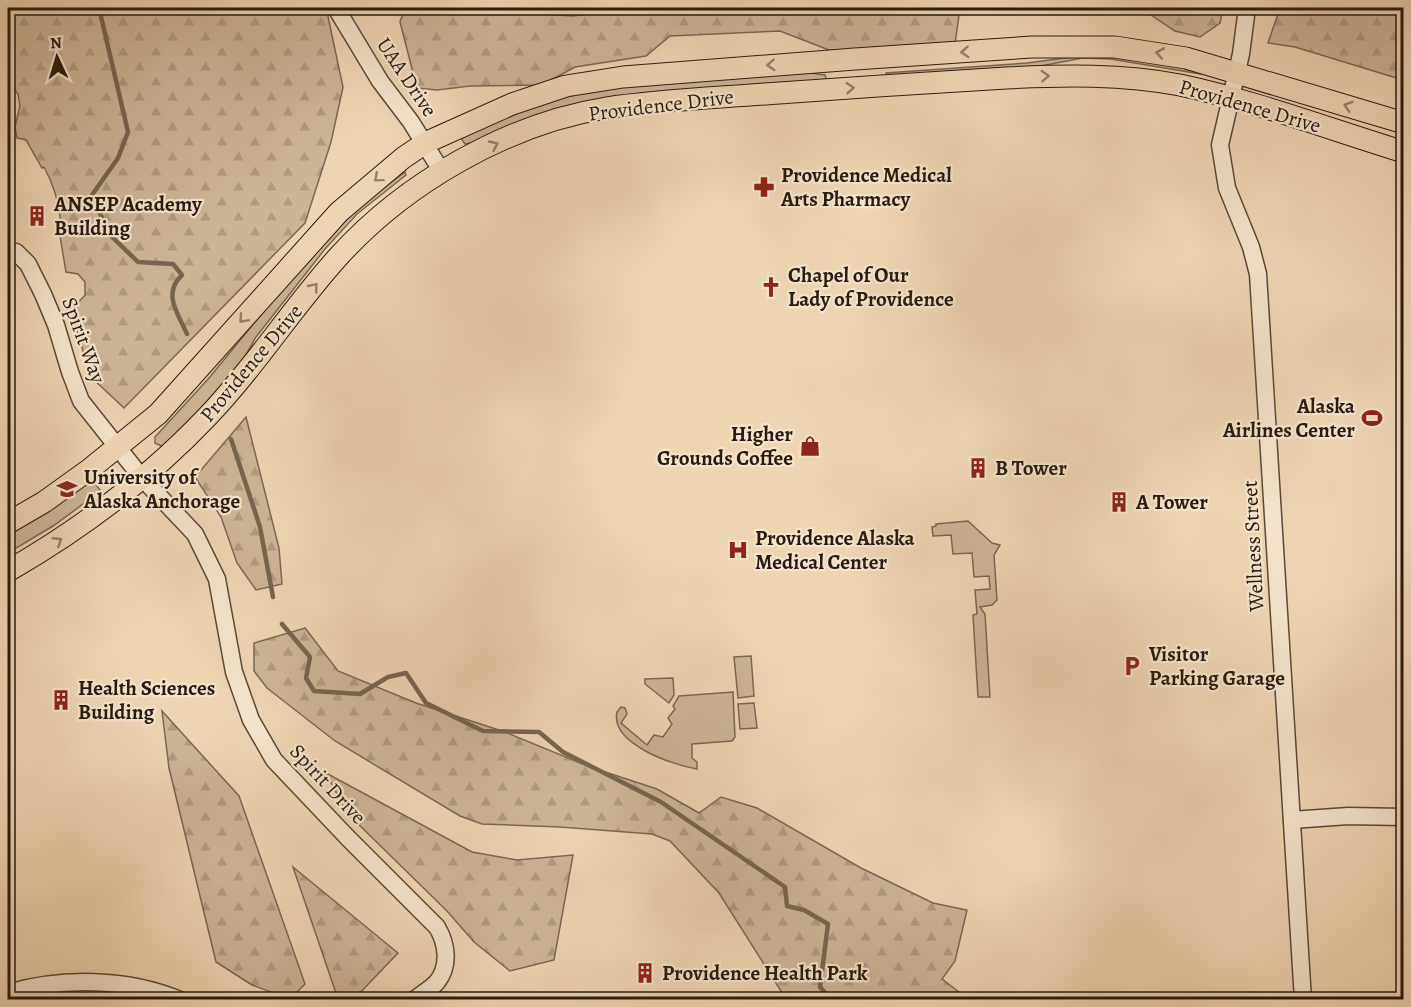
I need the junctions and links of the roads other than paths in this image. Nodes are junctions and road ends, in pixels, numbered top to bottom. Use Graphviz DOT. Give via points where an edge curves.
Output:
graph roads {
  1 [pos="336,8"];
  2 [pos="1247,8"];
  3 [pos="1236,72"];
  4 [pos="1231,97"];
  5 [pos="1404,123"];
  6 [pos="425,143"];
  7 [pos="1404,152"];
  8 [pos="442,172"];
  9 [pos="8,255"];
  10 [pos="118,448"];
  11 [pos="142,478"];
  12 [pos="8,523"];
  13 [pos="8,571"];
  14 [pos="1404,817"];
  15 [pos="1292,820"];
  16 [pos="8,993"];
  17 [pos="180,999"];
  18 [pos="414,999"];
  19 [pos="1303,999"];
  1 -- 6 [label="street, UAA Drive" via="380,81"];
  2 -- 3 [label="street, Wellness Street"];
  3 -- 4 [label="street, Wellness Street"];
  5 -- 3 [label="main road, Providence Drive, one-way"];
  3 -- 6 [label="main road, Providence Drive, one-way" via="1149,51 1032,47 623,77 566,86 512,104"];
  4 -- 7 [label="main road, Providence Drive"];
  8 -- 4 [label="main road, Providence Drive, one-way" via="499,142 567,118 675,101 1058,75 1141,79"];
  4 -- 15 [label="street, Wellness Street" via="1220,145 1227,188 1258,274"];
  6 -- 8 [label="street, UAA Drive"];
  6 -- 10 [label="main road, Providence Drive, one-way" via="339,212 158,414"];
  11 -- 8 [label="main road, Providence Drive, one-way" via="209,415 338,257 384,213"];
  9 -- 10 [label="street, Spirit Way" via="16,252 28,264 56,324 81,401"];
  10 -- 11 [label="street, Spirit Drive"];
  10 -- 12 [label="main road, Providence Drive"];
  13 -- 11 [label="main road, Providence Drive, one-way" via="83,525"];
  11 -- 18 [label="street, Spirit Drive" via="195,534 217,579 234,672 251,720 274,760 443,937 446,947 442,974 436,984"];
  14 -- 15 [label="street"];
  15 -- 19 [label="street, Wellness Street"];
  16 -- 17 [label="street" via="39,985 104,982"];
}
